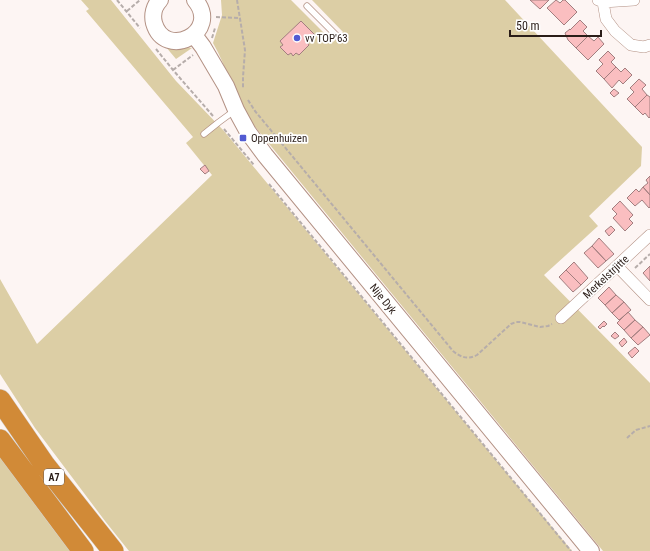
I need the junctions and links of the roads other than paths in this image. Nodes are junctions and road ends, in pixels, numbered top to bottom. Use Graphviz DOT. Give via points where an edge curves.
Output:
graph roads {
  1 [pos="160,0"];
  2 [pos="195,0"];
  3 [pos="634,0"];
  4 [pos="601,1"];
  5 [pos="307,6"];
  6 [pos="194,35"];
  7 [pos="337,36"];
  8 [pos="650,45"];
  9 [pos="236,110"];
  10 [pos="204,134"];
  11 [pos="650,235"];
  12 [pos="617,266"];
  13 [pos="650,300"];
  14 [pos="561,318"];
  15 [pos="0,400"];
  16 [pos="0,440"];
  17 [pos="83,551"];
  18 [pos="113,551"];
  19 [pos="591,551"];
  1 -- 6 [label="street" via="153,13 153,20 159,32 164,37 177,41 189,39"];
  2 -- 6 [label="street" via="202,17"];
  3 -- 4 [label="street"];
  4 -- 8 [label="street" via="606,19 614,31 631,45"];
  5 -- 7 [label="lane"];
  6 -- 9 [label="street, Nije Dyk" via="226,86"];
  9 -- 10 [label="lane"];
  9 -- 19 [label="street, Nije Dyk" via="264,155"];
  11 -- 12 [label="street, Merkelstrjitte"];
  12 -- 13 [label="street"];
  12 -- 14 [label="street, Merkelstrjitte"];
  15 -- 18 [label="highway, A7" via="44,464"];
  16 -- 17 [label="highway, A7"];
}
